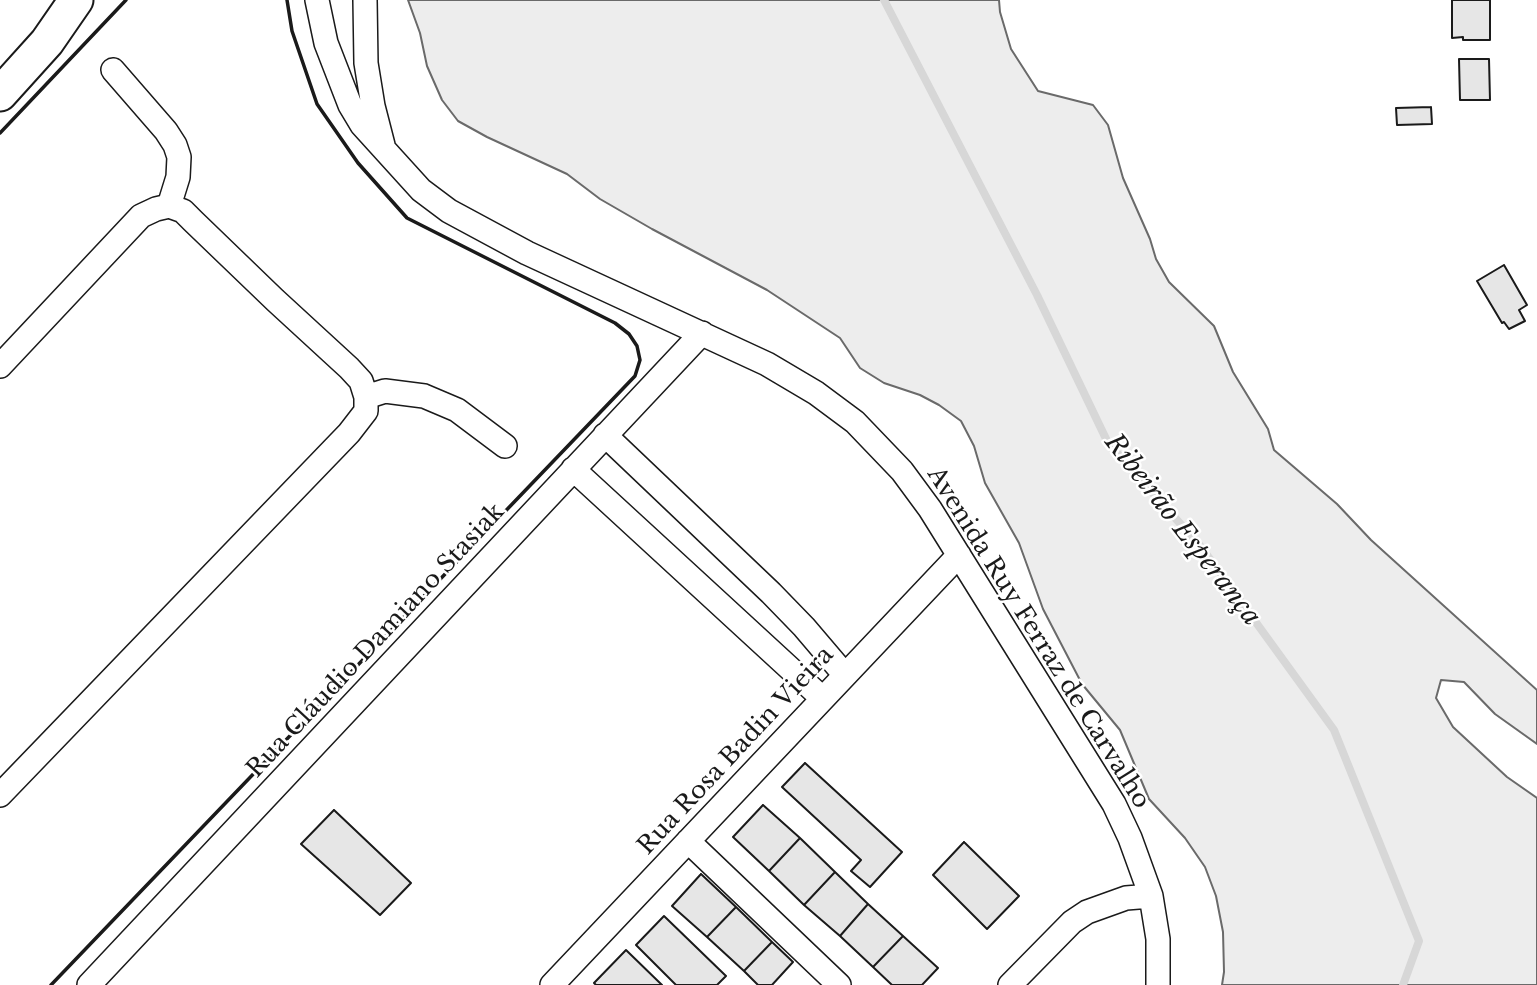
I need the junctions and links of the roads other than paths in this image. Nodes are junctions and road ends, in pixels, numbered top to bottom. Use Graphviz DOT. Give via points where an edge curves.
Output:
graph roads {
  1 [pos="76,0"];
  2 [pos="317,0"];
  3 [pos="365,0"];
  4 [pos="113,69"];
  5 [pos="0,94"];
  6 [pos="384,148"];
  7 [pos="169,206"];
  8 [pos="702,333"];
  9 [pos="0,366"];
  10 [pos="366,397"];
  11 [pos="605,435"];
  12 [pos="505,446"];
  13 [pos="573,469"];
  14 [pos="959,555"];
  15 [pos="844,674"];
  16 [pos="822,698"];
  17 [pos="0,795"];
  18 [pos="688,841"];
  19 [pos="1151,896"];
  20 [pos="89,985"];
  21 [pos="552,985"];
  22 [pos="839,985"];
  23 [pos="1010,985"];
  24 [pos="1158,985"];
  1 -- 5 [label="main road" via="47,42"];
  2 -- 6 [label="street, Avenida Ruy Ferraz de Carvalho" via="326,43 345,95 362,125"];
  3 -- 6 [label="street" via="367,74"];
  4 -- 7 [label="street" via="175,145 178,177"];
  6 -- 8 [label="street, Avenida Ruy Ferraz de Carvalho" via="421,190 449,211 527,253"];
  7 -- 9 [label="street" via="141,216"];
  7 -- 10 [label="street" via="183,211 349,368"];
  8 -- 11 [label="street, Rua Cláudio Damiano Stasiak"];
  8 -- 14 [label="street, Avenida Ruy Ferraz de Carvalho" via="767,364 855,422 902,471"];
  10 -- 12 [label="street" via="385,391 424,396 457,410"];
  10 -- 17 [label="street" via="366,411 349,433"];
  11 -- 13 [label="street, Rua Cláudio Damiano Stasiak"];
  11 -- 15 [label="street" via="771,593"];
  13 -- 16 [label="street"];
  13 -- 20 [label="street, Rua Cláudio Damiano Stasiak"];
  14 -- 15 [label="street, Rua Rosa Badin Vieira"];
  14 -- 19 [label="street, Avenida Ruy Ferraz de Carvalho" via="1114,804"];
  15 -- 16 [label="street, Rua Rosa Badin Vieira"];
  16 -- 18 [label="street, Rua Rosa Badin Vieira"];
  18 -- 21 [label="street, Rua Rosa Badin Vieira"];
  18 -- 22 [label="street"];
  19 -- 23 [label="street" via="1126,898 1079,917"];
  19 -- 24 [label="street, Avenida Ruy Ferraz de Carvalho" via="1158,939"];
}
